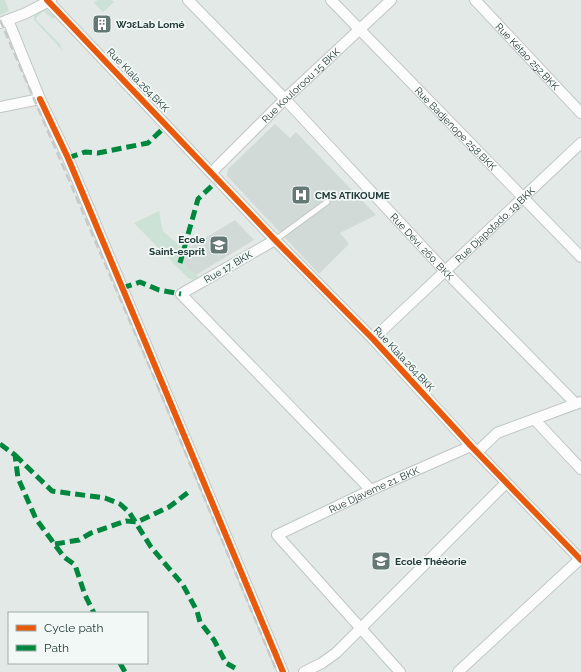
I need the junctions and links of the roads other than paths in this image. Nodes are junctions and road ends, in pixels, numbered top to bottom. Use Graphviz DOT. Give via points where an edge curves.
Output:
graph roads {
  1 [pos="188,0"];
  2 [pos="331,0"];
  3 [pos="391,0"];
  4 [pos="475,0"];
  5 [pos="49,1"];
  6 [pos="13,18"];
  7 [pos="360,30"];
  8 [pos="40,99"];
  9 [pos="285,99"];
  10 [pos="0,107"];
  11 [pos="581,113"];
  12 [pos="581,143"];
  13 [pos="212,172"];
  14 [pos="523,199"];
  15 [pos="327,202"];
  16 [pos="275,240"];
  17 [pos="581,257"];
  18 [pos="445,272"];
  19 [pos="373,339"];
  20 [pos="579,403"];
  21 [pos="536,420"];
  22 [pos="474,449"];
  23 [pos="581,469"];
  24 [pos="506,483"];
  25 [pos="371,490"];
  26 [pos="580,560"];
  27 [pos="360,629"];
  28 [pos="284,672"];
  29 [pos="307,672"];
  30 [pos="400,672"];
  31 [pos="458,672"];
  1 -- 9 [label="street, Rue Dévi. 260. BKK"];
  2 -- 7 [label="street, Rue Badjenope 258.BKK"];
  3 -- 7 [label="street, Rue Kouloroou 15 BKK"];
  4 -- 11 [label="street, Rue Kétao 252.BKK"];
  5 -- 6 [label="street"];
  5 -- 13 [label="street, Rue Klala,264.BKK"];
  6 -- 8 [label="street"];
  7 -- 9 [label="street, Rue Kouloroou 15 BKK"];
  7 -- 14 [label="street, Rue Badjenope 258.BKK"];
  8 -- 10 [label="street"];
  8 -- 28 [label="street" via="68,158"];
  9 -- 13 [label="street, Rue Kouloroou 15 BKK"];
  9 -- 18 [label="street, Rue Dévi. 260. BKK"];
  12 -- 14 [label="street, Rue Djapotado. 19.BKK"];
  13 -- 16 [label="street, Rue Klala.264.BKK"];
  14 -- 17 [label="street, Rue Badjenope 258.BKK"];
  14 -- 18 [label="street, Rue Djapotado. 19.BKK"];
  15 -- 16 [label="lane"];
  16 -- 19 [label="street, Rue Klala.264.BKK"];
  16 -- 25 [label="street, Rue 17. BKK" via="181,294"];
  18 -- 19 [label="street, Rue Djapotado. 19.BKK"];
  18 -- 20 [label="street, Rue Dévi. 260. BKK"];
  19 -- 22 [label="street, Rue Klala.264.BKK"];
  20 -- 21 [label="street, Rue Djaveme 21. BKK"];
  21 -- 22 [label="street, Rue Djaveme 21. BKK" via="497,433"];
  21 -- 23 [label="street"];
  22 -- 24 [label="street, Rue Klala.264.BKK"];
  22 -- 25 [label="street, Rue Djaveme 21. BKK"];
  24 -- 26 [label="street, Rue Klala.264.BKK"];
  24 -- 27 [label="street"];
  25 -- 27 [label="street, Rue Djaveme 21. BKK" via="276,535"];
  26 -- 31 [label="street"];
  27 -- 29 [label="street" via="336,653"];
  27 -- 30 [label="street"];
}
